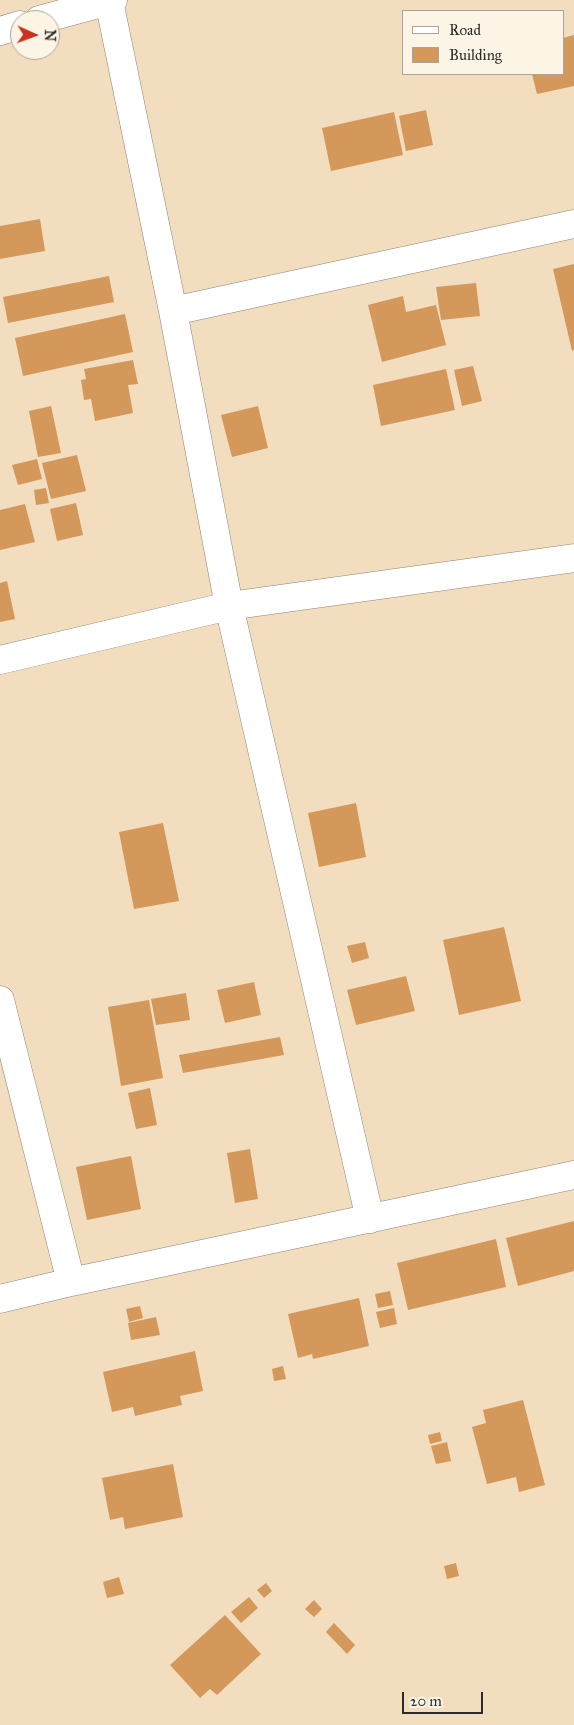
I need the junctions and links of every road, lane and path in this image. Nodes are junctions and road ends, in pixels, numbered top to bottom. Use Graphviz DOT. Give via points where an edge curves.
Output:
graph roads {
  1 [pos="111,0"];
  2 [pos="60,14"];
  3 [pos="574,224"];
  4 [pos="173,311"];
  5 [pos="574,558"];
  6 [pos="229,606"];
  7 [pos="0,660"];
  8 [pos="0,1000"];
  9 [pos="574,1175"];
  10 [pos="370,1219"];
  11 [pos="71,1282"];
  12 [pos="0,1299"];
  1 -- 2 [label="street"];
  1 -- 4 [label="street"];
  3 -- 4 [label="street"];
  4 -- 6 [label="street"];
  5 -- 6 [label="street"];
  6 -- 7 [label="street"];
  6 -- 10 [label="street"];
  8 -- 11 [label="street"];
  9 -- 10 [label="street"];
  10 -- 11 [label="street"];
  11 -- 12 [label="street"];
}
